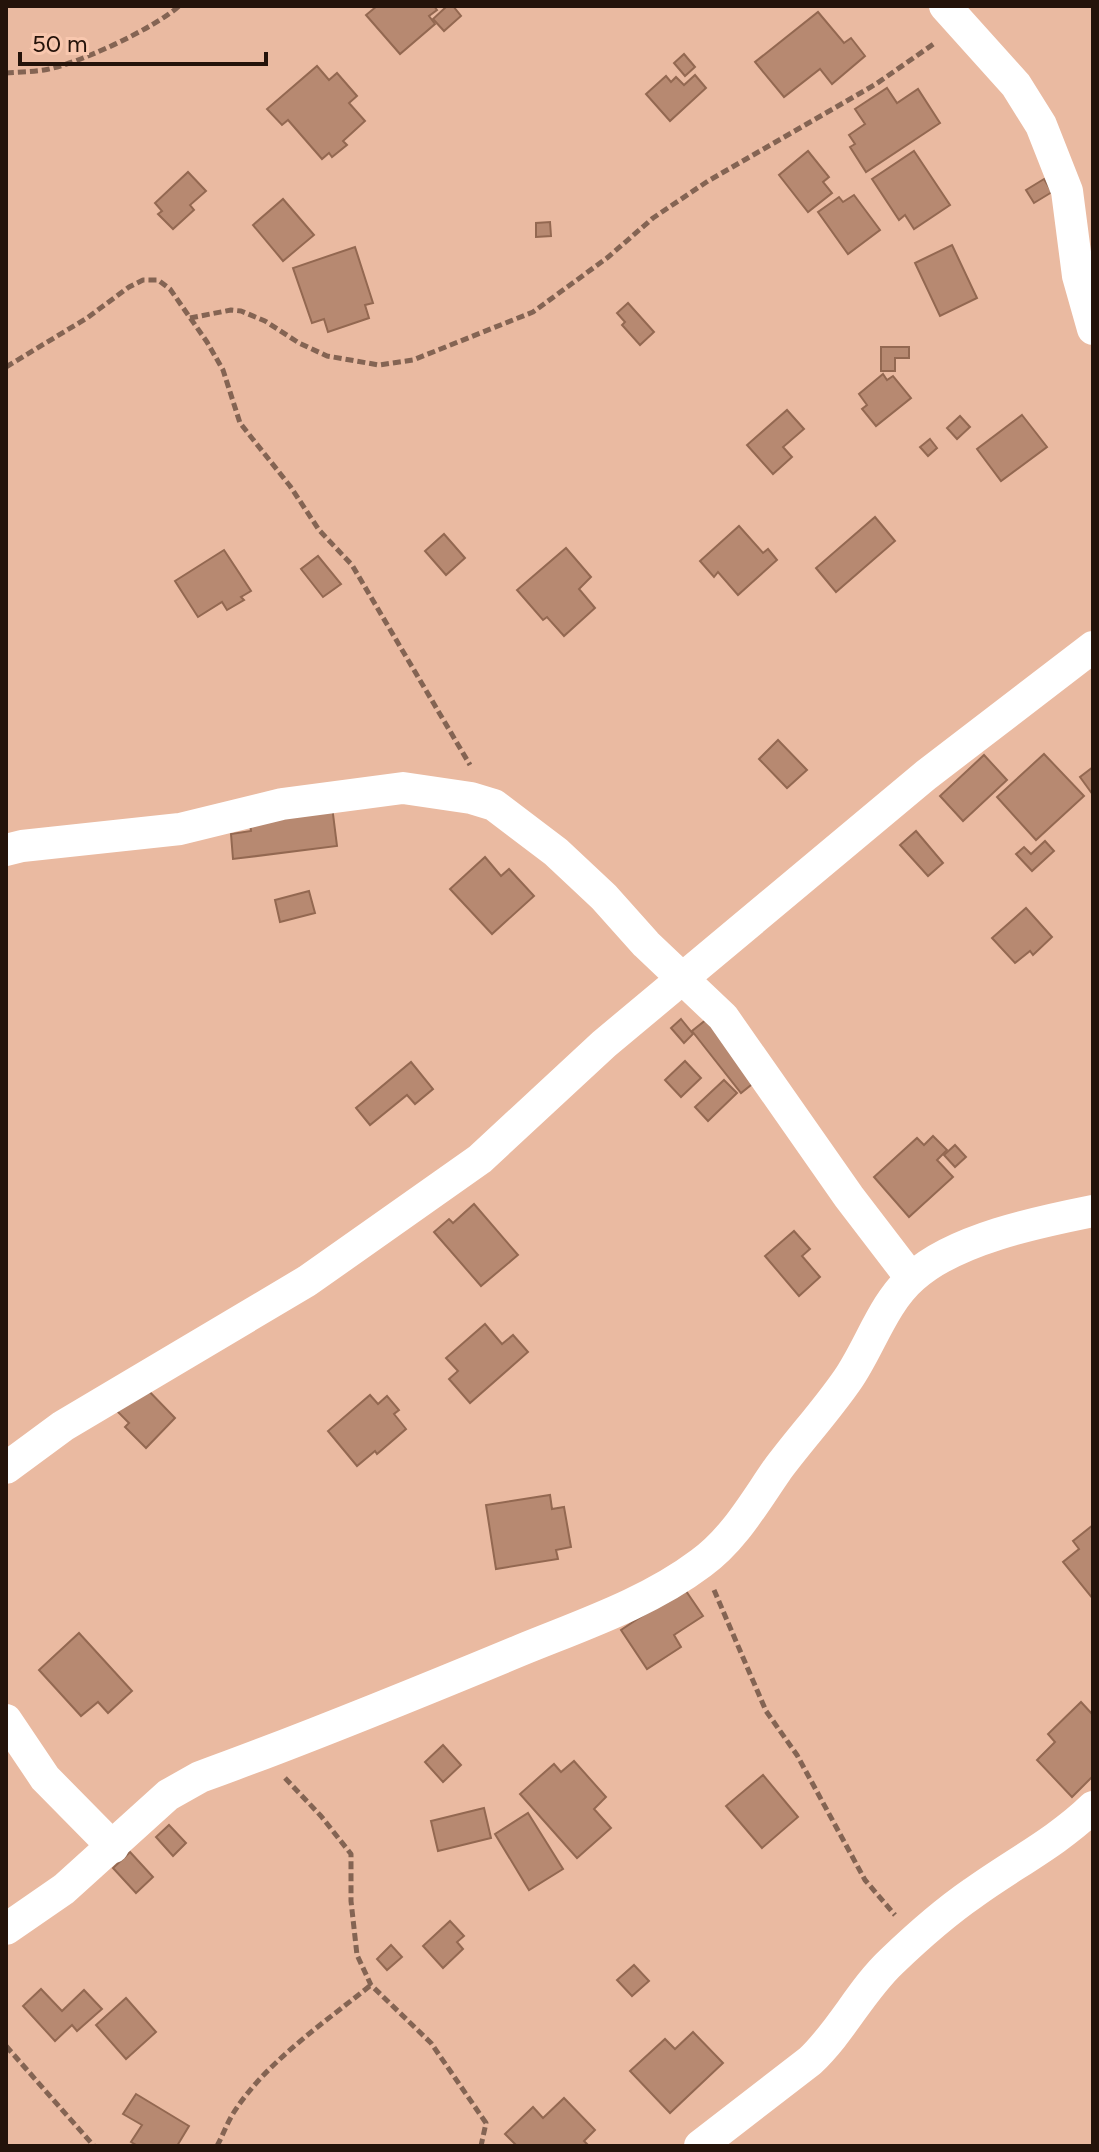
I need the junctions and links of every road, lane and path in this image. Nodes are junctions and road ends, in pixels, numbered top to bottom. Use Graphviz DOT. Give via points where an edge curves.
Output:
graph roads {
  1 [pos="179,6"];
  2 [pos="953,14"];
  3 [pos="6,73"];
  4 [pos="190,318"];
  5 [pos="1093,329"];
  6 [pos="6,367"];
  7 [pos="1093,647"];
  8 [pos="494,805"];
  9 [pos="6,850"];
  10 [pos="683,978"];
  11 [pos="1093,1211"];
  12 [pos="911,1278"];
  13 [pos="6,1468"];
  14 [pos="702,1563"];
  15 [pos="6,1720"];
  16 [pos="263,1754"];
  17 [pos="1088,1821"];
  18 [pos="113,1847"];
  19 [pos="932,1926"];
  20 [pos="6,1929"];
  21 [pos="371,1985"];
  22 [pos="6,2046"];
  23 [pos="94,2146"];
  24 [pos="217,2146"];
  25 [pos="481,2146"];
  26 [pos="700,2146"];
  1 -- 3 [label="path" via="153,26 72,62"];
  2 -- 4 [label="path" via="876,84 708,181 533,312 413,360 379,365 327,356 241,311"];
  2 -- 5 [label="street" via="1016,85 1041,125 1067,191 1078,276"];
  4 -- 6 [label="path" via="170,289 158,280 143,280"];
  4 -- 8 [label="path" via="223,370 240,423 319,530 352,565"];
  7 -- 10 [label="street" via="926,775"];
  8 -- 9 [label="street" via="403,788 282,804 180,829"];
  8 -- 10 [label="street" via="556,852"];
  10 -- 12 [label="street" via="723,1017"];
  10 -- 13 [label="street" via="480,1159 307,1281 63,1426"];
  11 -- 12 [label="street" via="1031,1223 955,1251"];
  12 -- 14 [label="street" via="822,1416 740,1524"];
  14 -- 16 [label="street" via="607,1614"];
  14 -- 19 [label="path" via="766,1711 797,1755 865,1880 903,1923"];
  15 -- 18 [label="street" via="45,1778"];
  16 -- 18 [label="street" via="168,1795"];
  16 -- 21 [label="path" via="351,1854 357,1955"];
  17 -- 19 [label="street" via="976,1891"];
  18 -- 20 [label="street"];
  19 -- 26 [label="street" via="872,1982 817,2055"];
  21 -- 24 [label="path" via="262,2078 232,2115"];
  21 -- 25 [label="path" via="431,2043 473,2100 486,2123"];
  22 -- 23 [label="path"];
}
